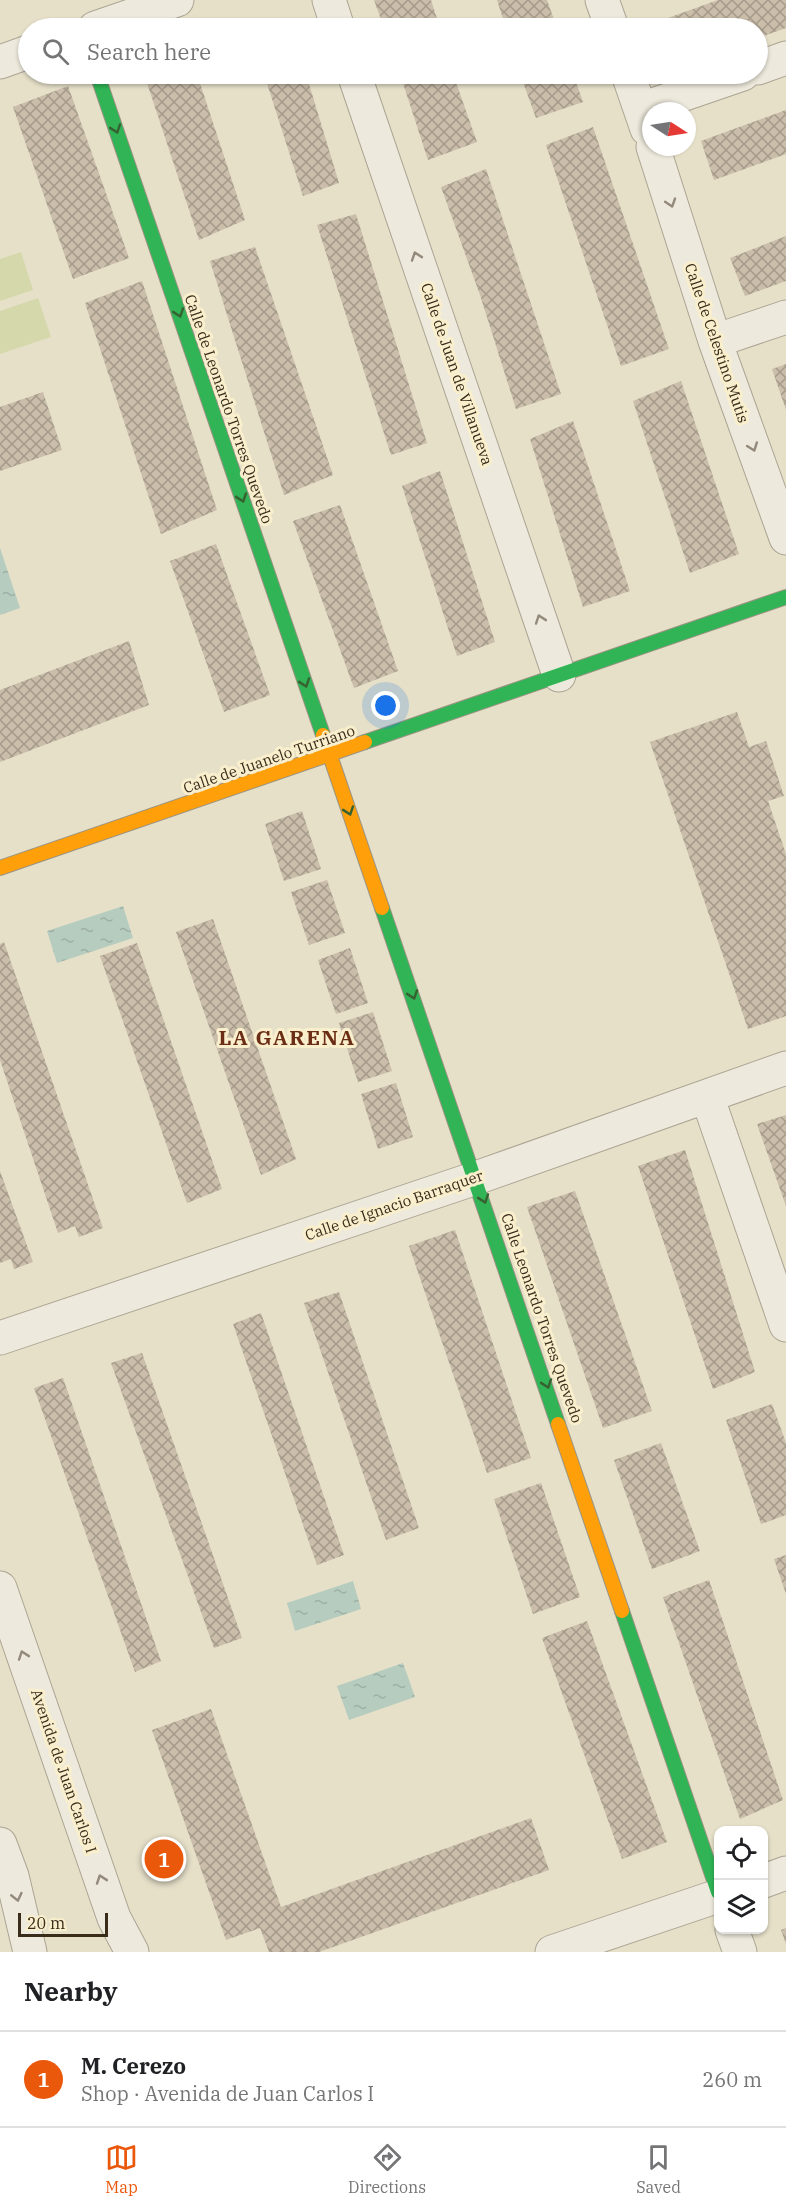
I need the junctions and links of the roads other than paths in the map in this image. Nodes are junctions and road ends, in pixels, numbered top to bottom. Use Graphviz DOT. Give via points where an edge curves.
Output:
graph roads {
  1 [pos="177,0"];
  2 [pos="329,0"];
  3 [pos="602,0"];
  4 [pos="139,7"];
  5 [pos="116,18"];
  6 [pos="335,18"];
  7 [pos="608,18"];
  8 [pos="18,56"];
  9 [pos="786,58"];
  10 [pos="0,62"];
  11 [pos="768,64"];
  12 [pos="100,84"];
  13 [pos="357,84"];
  14 [pos="632,84"];
  15 [pos="714,84"];
  16 [pos="641,109"];
  17 [pos="642,112"];
  18 [pos="656,156"];
  19 [pos="786,316"];
  20 [pos="715,341"];
  21 [pos="786,538"];
  22 [pos="786,597"];
  23 [pos="559,675"];
  24 [pos="330,756"];
  25 [pos="0,868"];
  26 [pos="786,1068"];
  27 [pos="707,1096"];
  28 [pos="477,1178"];
  29 [pos="786,1325"];
  30 [pos="0,1338"];
  31 [pos="0,1588"];
  32 [pos="0,1844"];
  33 [pos="786,1873"];
  34 [pos="767,1880"];
  35 [pos="714,1882"];
  36 [pos="714,1895"];
  37 [pos="734,1934"];
  38 [pos="30,1952"];
  39 [pos="132,1952"];
  40 [pos="552,1952"];
  41 [pos="740,1952"];
  1 -- 4 [label="street"];
  2 -- 6 [label="street"];
  3 -- 7 [label="street"];
  4 -- 5 [label="street"];
  8 -- 10 [label="street"];
  9 -- 11 [label="street"];
  12 -- 24 [label="street, Calle de Leonardo Torres Quevedo, one-way"];
  23 -- 13 [label="street, Calle de Juan de Villanueva, one-way"];
  14 -- 16 [label="street"];
  15 -- 16 [label="street"];
  16 -- 17 [label="street"];
  18 -- 20 [label="street, Calle de Celestino Mutis, one-way"];
  19 -- 20 [label="street"];
  20 -- 21 [label="street, Calle de Celestino Mutis, one-way"];
  22 -- 23 [label="street, Calle de Juanelo Turriano"];
  23 -- 24 [label="street, Calle de Juanelo Turriano"];
  24 -- 25 [label="street, Calle de Juanelo Turriano"];
  24 -- 28 [label="street, Calle Leonardo Torres Quevedo, one-way"];
  26 -- 27 [label="street, Calle de Ignacio Barraquer"];
  27 -- 28 [label="street, Calle de Ignacio Barraquer"];
  27 -- 29 [label="street"];
  28 -- 30 [label="street, Calle de Ignacio Barraquer"];
  28 -- 35 [label="street, Calle Leonardo Torres Quevedo, one-way"];
  39 -- 31 [label="street, Avenida de Juan Carlos I, one-way" via="114,1918"];
  32 -- 38 [label="street, one-way"];
  33 -- 34 [label="street"];
  36 -- 40 [label="street"];
  37 -- 41 [label="street"];
}
